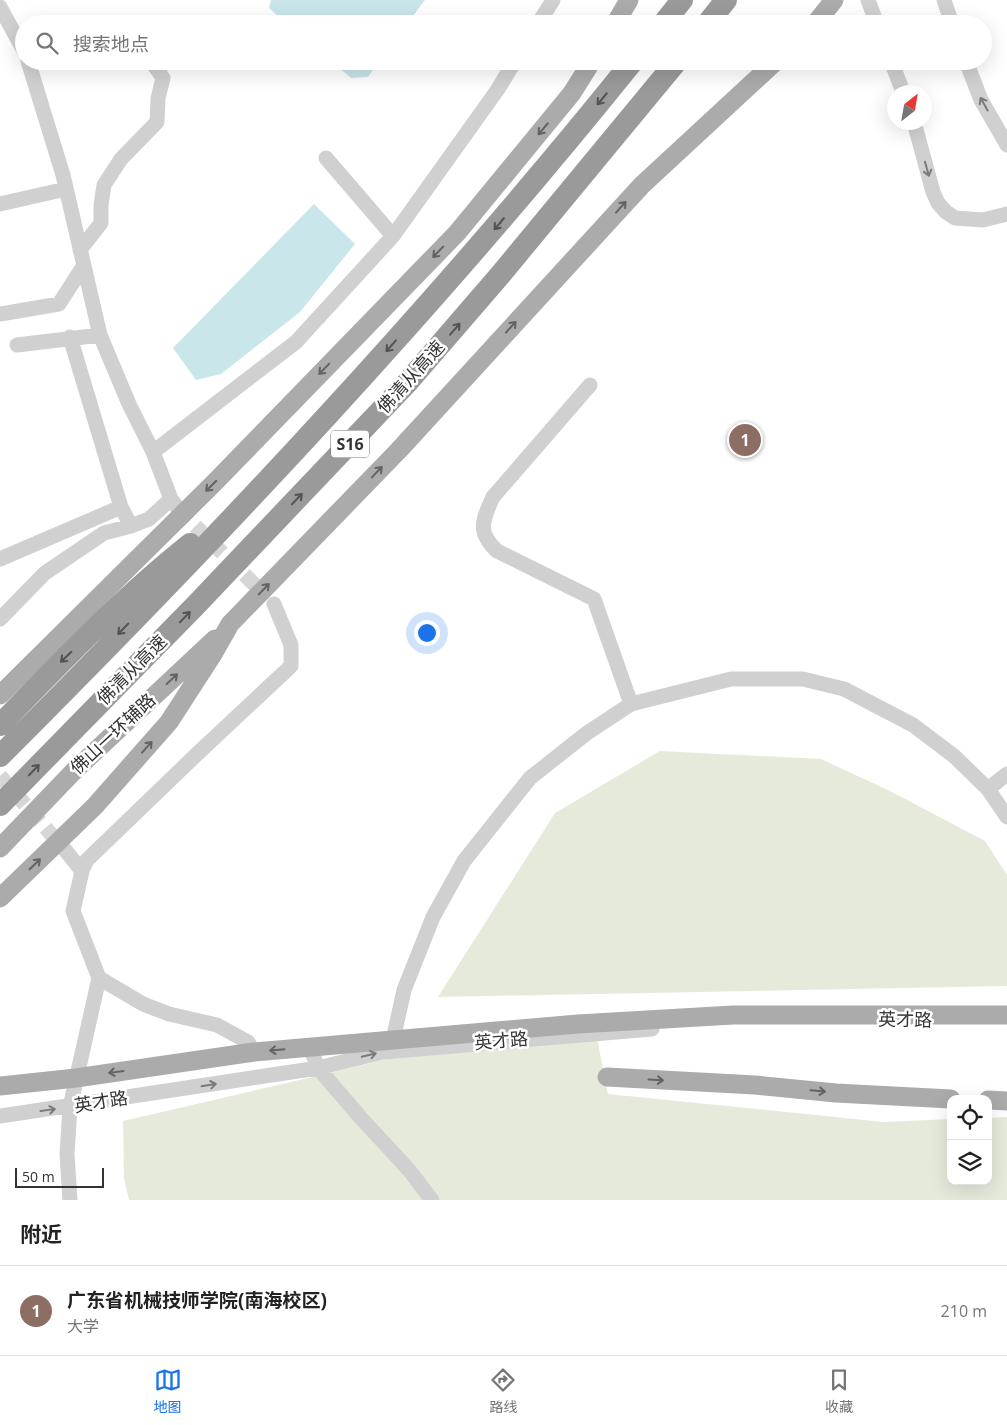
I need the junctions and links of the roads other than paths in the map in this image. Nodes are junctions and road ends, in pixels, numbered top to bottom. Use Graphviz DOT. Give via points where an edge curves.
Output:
graph roads {
  1 [pos="553,0"];
  2 [pos="629,0"];
  3 [pos="682,0"];
  4 [pos="726,0"];
  5 [pos="834,0"];
  6 [pos="868,0"];
  7 [pos="944,0"];
  8 [pos="0,7"];
  9 [pos="544,15"];
  10 [pos="620,15"];
  11 [pos="671,15"];
  12 [pos="715,15"];
  13 [pos="822,15"];
  14 [pos="874,15"];
  15 [pos="949,15"];
  16 [pos="15,34"];
  17 [pos="31,70"];
  18 [pos="157,70"];
  19 [pos="510,70"];
  20 [pos="587,70"];
  21 [pos="627,70"];
  22 [pos="670,70"];
  23 [pos="766,70"];
  24 [pos="894,70"];
  25 [pos="969,70"];
  26 [pos="900,85"];
  27 [pos="916,130"];
  28 [pos="1007,145"];
  29 [pos="326,158"];
  30 [pos="66,189"];
  31 [pos="0,204"];
  32 [pos="1007,214"];
  33 [pos="393,236"];
  34 [pos="82,257"];
  35 [pos="0,314"];
  36 [pos="100,335"];
  37 [pos="70,337"];
  38 [pos="17,344"];
  39 [pos="590,385"];
  40 [pos="153,452"];
  41 [pos="261,487"];
  42 [pos="121,506"];
  43 [pos="131,526"];
  44 [pos="0,559"];
  45 [pos="274,604"];
  46 [pos="0,620"];
  47 [pos="230,624"];
  48 [pos="0,695"];
  49 [pos="631,704"];
  50 [pos="0,725"];
  51 [pos="0,756"];
  52 [pos="1007,774"];
  53 [pos="988,788"];
  54 [pos="0,805"];
  55 [pos="1007,817"];
  56 [pos="0,848"];
  57 [pos="66,851"];
  58 [pos="82,871"];
  59 [pos="0,898"];
  60 [pos="99,978"];
  61 [pos="1007,1015"];
  62 [pos="1007,1022"];
  63 [pos="393,1040"];
  64 [pos="310,1047"];
  65 [pos="254,1052"];
  66 [pos="318,1068"];
  67 [pos="76,1078"];
  68 [pos="607,1078"];
  69 [pos="0,1086"];
  70 [pos="947,1099"];
  71 [pos="992,1100"];
  72 [pos="1007,1101"];
  73 [pos="70,1107"];
  74 [pos="0,1116"];
  75 [pos="70,1200"];
  76 [pos="432,1200"];
  1 -- 9 [label="street"];
  2 -- 10 [label="main road"];
  3 -- 11 [label="highway"];
  4 -- 12 [label="highway"];
  5 -- 13 [label="main road"];
  6 -- 14 [label="street"];
  7 -- 15 [label="street"];
  8 -- 16 [label="street"];
  17 -- 30 [label="street"];
  18 -- 34 [label="street" via="163,78 157,122 121,159 104,185 101,223"];
  19 -- 33 [label="street"];
  20 -- 48 [label="main road, one-way" via="572,94 457,233 215,482"];
  21 -- 41 [label="highway, 佛清从高速 / S16, one-way" via="490,234 347,396"];
  54 -- 22 [label="highway, 佛清从高速 / S16, one-way" via="407,383 502,274"];
  47 -- 23 [label="main road, one-way" via="399,450 642,185"];
  24 -- 26 [label="street"];
  28 -- 25 [label="street, one-way" via="981,100"];
  27 -- 32 [label="street, one-way" via="933,192 946,212 955,218 983,220"];
  29 -- 33 [label="street"];
  30 -- 31 [label="street"];
  30 -- 34 [label="street"];
  33 -- 40 [label="street" via="296,342"];
  34 -- 35 [label="street" via="58,304"];
  34 -- 36 [label="street"];
  36 -- 37 [label="street"];
  36 -- 40 [label="street"];
  37 -- 38 [label="street"];
  37 -- 42 [label="street"];
  39 -- 49 [label="street" via="493,498 483,529 486,541 497,551 594,599"];
  40 -- 43 [label="street" via="175,504"];
  41 -- 50 [label="highway, one-way" via="136,589"];
  41 -- 51 [label="highway, 佛清从高速 / S16, one-way"];
  42 -- 43 [label="street"];
  42 -- 44 [label="street"];
  43 -- 46 [label="street" via="104,533 45,573"];
  45 -- 58 [label="street" via="291,645 291,666 87,860"];
  56 -- 47 [label="main road, 佛山一环辅路, one-way" via="74,771"];
  59 -- 47 [label="main road, one-way" via="94,806 169,722"];
  49 -- 53 [label="street" via="731,679 803,679 844,690 913,725 954,756"];
  49 -- 63 [label="street" via="587,733 530,778 464,861 433,917 418,953 404,990"];
  52 -- 53 [label="street"];
  53 -- 55 [label="street"];
  57 -- 58 [label="street"];
  58 -- 60 [label="street" via="73,911"];
  60 -- 65 [label="street" via="143,1004 216,1025 248,1042"];
  60 -- 67 [label="street"];
  61 -- 63 [label="main road, 英才路" via="733,1015"];
  66 -- 62 [label="street, 英才路, one-way" via="383,1052 748,1022"];
  63 -- 64 [label="main road, 英才路"];
  64 -- 65 [label="main road, 英才路, one-way"];
  64 -- 66 [label="street"];
  65 -- 67 [label="main road, 英才路, one-way"];
  73 -- 66 [label="street, 英才路, one-way"];
  66 -- 76 [label="street"];
  67 -- 69 [label="main road, 英才路"];
  67 -- 73 [label="street"];
  68 -- 70 [label="main road, one-way"];
  71 -- 72 [label="main road"];
  74 -- 73 [label="street, 英才路, one-way"];
  73 -- 75 [label="street" via="67,1154"];
}
